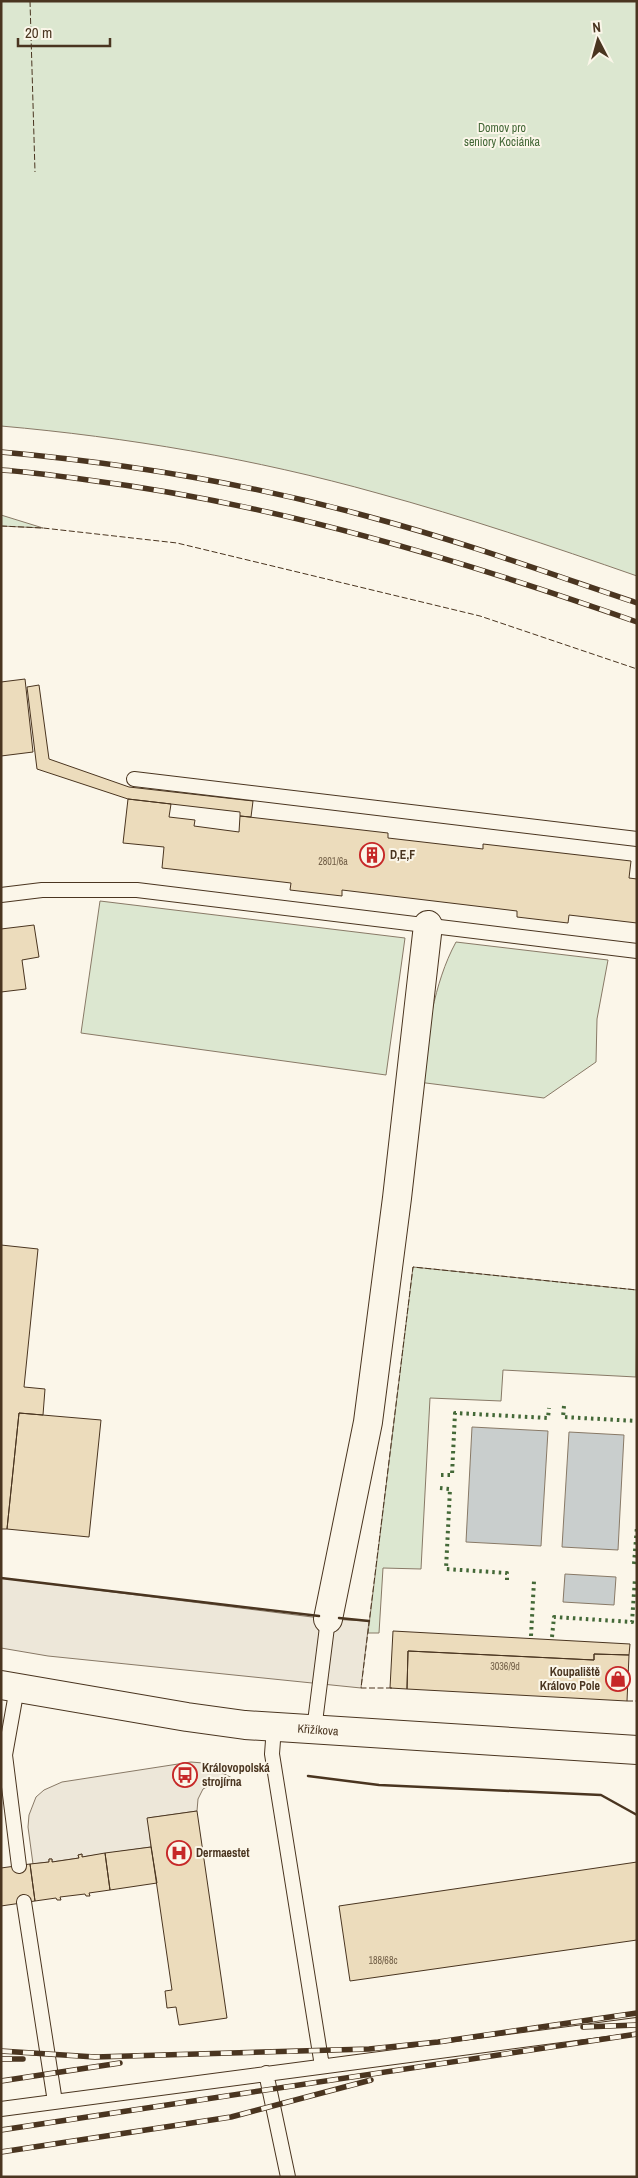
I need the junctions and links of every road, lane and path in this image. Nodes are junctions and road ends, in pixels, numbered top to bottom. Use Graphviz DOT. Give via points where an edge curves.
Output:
graph roads {
  1 [pos="134,779"];
  2 [pos="637,839"];
  3 [pos="1,895"];
  4 [pos="428,925"];
  5 [pos="637,951"];
  6 [pos="328,1619"];
  7 [pos="9,1687"];
  8 [pos="274,1727"];
  9 [pos="314,1730"];
  10 [pos="637,1750"];
  11 [pos="19,1866"];
  12 [pos="24,1902"];
  13 [pos="637,2025"];
  14 [pos="322,2066"];
  15 [pos="266,2073"];
  16 [pos="55,2102"];
  17 [pos="1,2109"];
  18 [pos="288,2177"];
  1 -- 2 [label="lane"];
  3 -- 4 [label="lane" via="42,890 137,890"];
  4 -- 5 [label="lane"];
  4 -- 6 [label="street" via="368,1422"];
  6 -- 9 [label="lane"];
  7 -- 8 [label="street, Křižíkova" via="187,1717"];
  7 -- 11 [label="lane" via="5,1755"];
  8 -- 9 [label="street, Křižíkova"];
  8 -- 14 [label="lane" via="273,1761"];
  9 -- 10 [label="street, Křižíkova"];
  12 -- 16 [label="lane"];
  13 -- 14 [label="lane"];
  14 -- 15 [label="lane"];
  15 -- 16 [label="lane"];
  15 -- 18 [label="lane"];
  16 -- 17 [label="lane"];
}
